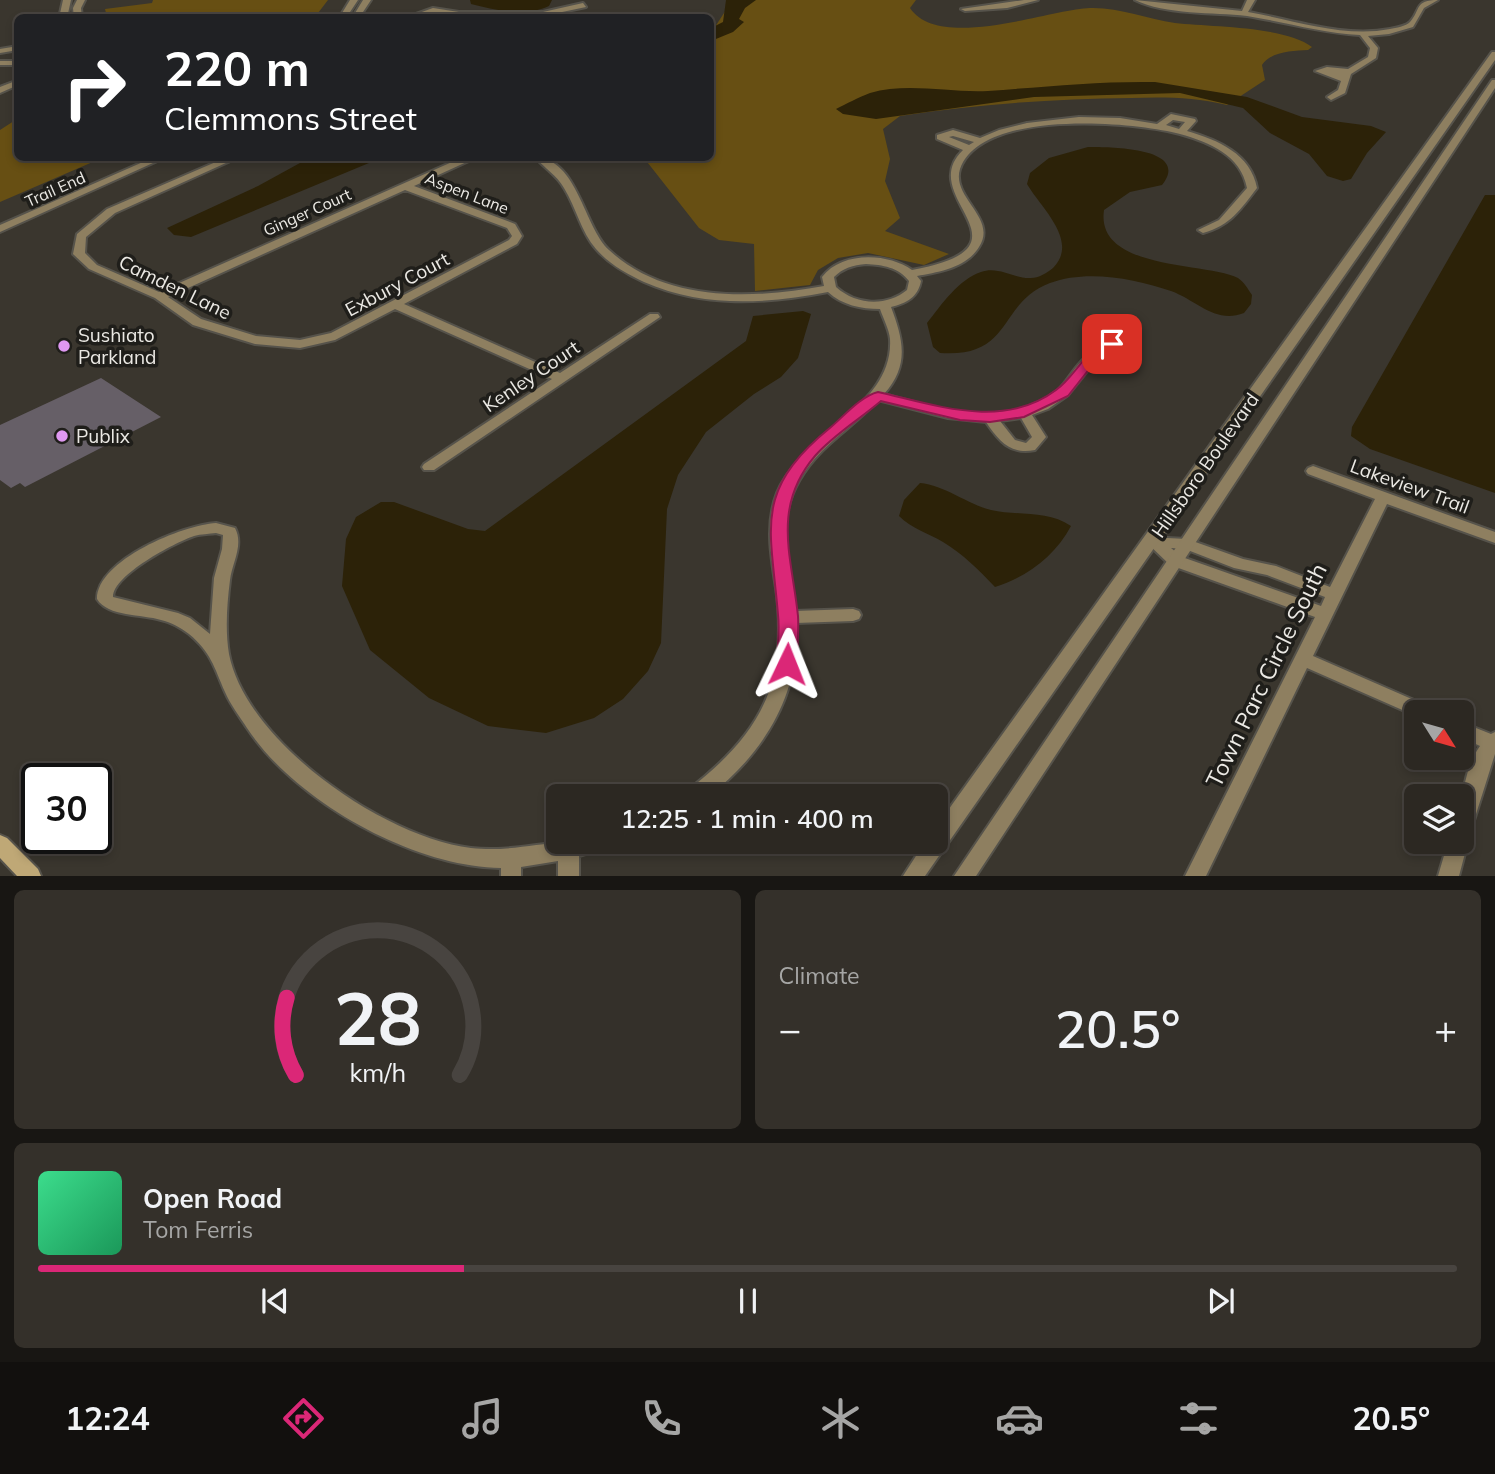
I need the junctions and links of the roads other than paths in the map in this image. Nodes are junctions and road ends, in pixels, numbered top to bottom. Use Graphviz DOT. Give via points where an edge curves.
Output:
graph roads {
  1 [pos="67,0"];
  2 [pos="81,0"];
  3 [pos="355,0"];
  4 [pos="1034,0"];
  5 [pos="1139,0"];
  6 [pos="1251,0"];
  7 [pos="1434,0"];
  8 [pos="444,2"];
  9 [pos="76,8"];
  10 [pos="965,9"];
  11 [pos="427,11"];
  12 [pos="63,14"];
  13 [pos="77,14"];
  14 [pos="344,14"];
  15 [pos="417,14"];
  16 [pos="457,14"];
  17 [pos="547,14"];
  18 [pos="561,14"];
  19 [pos="1244,14"];
  20 [pos="1361,32"];
  21 [pos="1495,54"];
  22 [pos="1488,64"];
  23 [pos="1493,85"];
  24 [pos="1331,97"];
  25 [pos="1160,127"];
  26 [pos="1181,132"];
  27 [pos="982,141"];
  28 [pos="970,149"];
  29 [pos="132,161"];
  30 [pos="152,161"];
  31 [pos="225,161"];
  32 [pos="461,161"];
  33 [pos="544,161"];
  34 [pos="405,186"];
  35 [pos="0,220"];
  36 [pos="0,229"];
  37 [pos="516,230"];
  38 [pos="1203,230"];
  39 [pos="911,274"];
  40 [pos="830,288"];
  41 [pos="159,296"];
  42 [pos="397,304"];
  43 [pos="884,304"];
  44 [pos="654,317"];
  45 [pos="1121,330"];
  46 [pos="281,343"];
  47 [pos="562,379"];
  48 [pos="878,396"];
  49 [pos="1024,412"];
  50 [pos="990,418"];
  51 [pos="429,467"];
  52 [pos="1313,471"];
  53 [pos="1382,497"];
  54 [pos="1495,538"];
  55 [pos="1153,541"];
  56 [pos="1187,544"];
  57 [pos="1176,561"];
  58 [pos="1293,578"];
  59 [pos="1332,594"];
  60 [pos="1283,597"];
  61 [pos="1323,613"];
  62 [pos="853,615"];
  63 [pos="788,617"];
  64 [pos="221,657"];
  65 [pos="1303,659"];
  66 [pos="1404,703"];
  67 [pos="1474,734"];
  68 [pos="1494,742"];
  69 [pos="708,784"];
  70 [pos="1474,787"];
  71 [pos="0,844"];
  72 [pos="553,854"];
  73 [pos="569,854"];
  74 [pos="1454,854"];
  75 [pos="511,867"];
  76 [pos="31,876"];
  77 [pos="568,876"];
  78 [pos="913,876"];
  79 [pos="964,876"];
  80 [pos="1195,876"];
  81 [pos="1448,876"];
  1 -- 12 [label="street"];
  2 -- 9 [label="street"];
  3 -- 14 [label="street"];
  4 -- 10 [label="street"];
  5 -- 19 [label="street"];
  6 -- 19 [label="street"];
  7 -- 20 [label="street" via="1421,7 1416,22 1408,27"];
  8 -- 11 [label="street"];
  8 -- 16 [label="street"];
  9 -- 12 [label="street"];
  9 -- 13 [label="street"];
  11 -- 15 [label="street"];
  11 -- 16 [label="street"];
  17 -- 18 [label="street" via="583,5"];
  19 -- 20 [label="street"];
  20 -- 24 [label="street" via="1374,53 1347,75 1342,91"];
  21 -- 22 [label="street, Hillsboro Boulevard"];
  22 -- 23 [label="street" via="1494,69 1486,81"];
  22 -- 55 [label="street, Hillsboro Boulevard"];
  23 -- 56 [label="street, Hillsboro Boulevard"];
  25 -- 26 [label="street"];
  25 -- 26 [label="street" via="1171,117 1190,119"];
  25 -- 27 [label="street" via="1117,120 1059,121 1010,130"];
  26 -- 38 [label="street" via="1227,151 1252,178 1249,195 1223,222"];
  27 -- 28 [label="street"];
  27 -- 28 [label="street" via="953,133 940,137"];
  28 -- 39 [label="street" via="956,167 954,178 977,223 976,242 949,265"];
  29 -- 35 [label="street, Trail End"];
  30 -- 36 [label="street, Trail End"];
  31 -- 41 [label="street, Camden Lane" via="111,211 81,236 79,254 85,261"];
  32 -- 34 [label="street, Ginger Court"];
  33 -- 40 [label="street" via="573,190 600,247 642,277 683,292 730,300"];
  34 -- 37 [label="street, Aspen Lane"];
  34 -- 41 [label="street, Ginger Court"];
  37 -- 42 [label="street, Exbury Court" via="513,242"];
  39 -- 40 [label="street" via="887,263 855,262 832,272"];
  39 -- 43 [label="street" via="913,291 903,300"];
  40 -- 43 [label="street" via="849,301"];
  41 -- 46 [label="street, Camden Lane" via="197,322"];
  42 -- 46 [label="street, Exbury Court" via="319,342"];
  42 -- 47 [label="street"];
  43 -- 48 [label="street" via="894,322 898,347"];
  44 -- 47 [label="street, Kenley Court"];
  45 -- 49 [label="street" via="1062,393"];
  47 -- 51 [label="street, Kenley Court"];
  48 -- 50 [label="street" via="933,411"];
  48 -- 63 [label="street" via="809,453 785,490 777,533"];
  49 -- 50 [label="street"];
  49 -- 50 [label="street" via="1039,437 1030,447 1005,442"];
  52 -- 53 [label="street, Lakeview Trail"];
  53 -- 54 [label="street, Lakeview Trail"];
  53 -- 59 [label="street, Town Parc Circle South"];
  55 -- 56 [label="street"];
  55 -- 57 [label="street"];
  55 -- 78 [label="street, Hillsboro Boulevard"];
  56 -- 57 [label="street, Hillsboro Boulevard"];
  56 -- 58 [label="street" via="1240,565"];
  57 -- 60 [label="street"];
  57 -- 79 [label="street, Hillsboro Boulevard"];
  58 -- 59 [label="street"];
  58 -- 60 [label="street"];
  59 -- 61 [label="street, Town Parc Circle South"];
  60 -- 61 [label="street"];
  61 -- 65 [label="street, Town Parc Circle South"];
  62 -- 63 [label="street"];
  63 -- 69 [label="street" via="787,664 780,696 762,729"];
  64 -- 64 [label="street" via="221,595 230,532 212,527 187,534 110,581 105,599 111,604 176,616 204,636"];
  64 -- 75 [label="street" via="238,697 263,733 285,757 359,814 424,846"];
  65 -- 66 [label="street"];
  65 -- 80 [label="street, Town Parc Circle South"];
  67 -- 68 [label="street"];
  68 -- 70 [label="street" via="1484,754"];
  71 -- 76 [label="main road"];
  72 -- 75 [label="street"];
  73 -- 77 [label="street"];
  74 -- 81 [label="street"];
}
